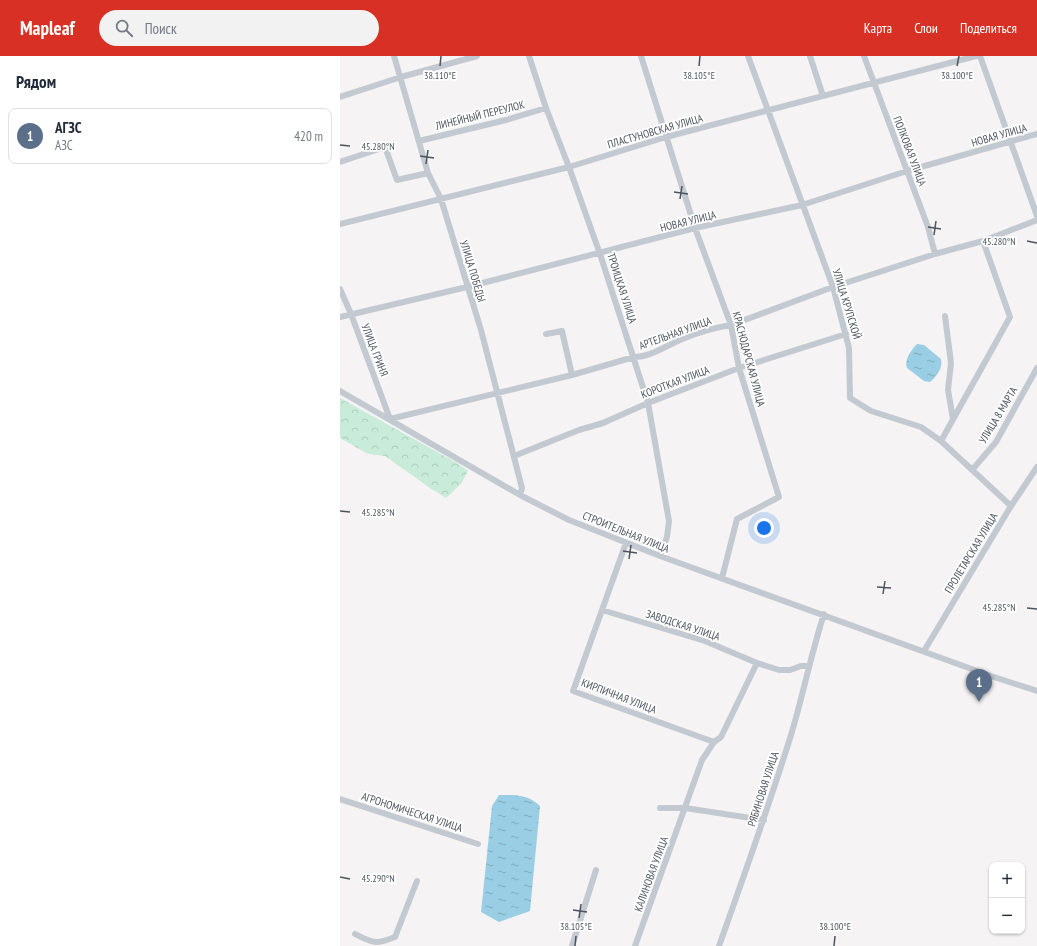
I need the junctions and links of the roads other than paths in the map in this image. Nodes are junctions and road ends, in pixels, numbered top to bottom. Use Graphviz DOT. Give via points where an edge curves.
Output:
graph roads {
  1 [pos="394,56"];
  2 [pos="477,56"];
  3 [pos="528,56"];
  4 [pos="641,56"];
  5 [pos="748,56"];
  6 [pos="810,56"];
  7 [pos="864,56"];
  8 [pos="976,56"];
  9 [pos="980,56"];
  10 [pos="401,77"];
  11 [pos="874,82"];
  12 [pos="823,96"];
  13 [pos="340,97"];
  14 [pos="546,108"];
  15 [pos="767,111"];
  16 [pos="1037,134"];
  17 [pos="666,137"];
  18 [pos="419,141"];
  19 [pos="1011,142"];
  20 [pos="340,162"];
  21 [pos="569,167"];
  22 [pos="907,171"];
  23 [pos="428,173"];
  24 [pos="441,199"];
  25 [pos="802,205"];
  26 [pos="1037,216"];
  27 [pos="1037,220"];
  28 [pos="340,224"];
  29 [pos="695,228"];
  30 [pos="983,241"];
  31 [pos="600,254"];
  32 [pos="935,254"];
  33 [pos="467,287"];
  34 [pos="833,287"];
  35 [pos="340,289"];
  36 [pos="351,314"];
  37 [pos="945,316"];
  38 [pos="340,317"];
  39 [pos="731,325"];
  40 [pos="546,334"];
  41 [pos="846,334"];
  42 [pos="634,357"];
  43 [pos="739,368"];
  44 [pos="1037,368"];
  45 [pos="572,375"];
  46 [pos="340,391"];
  47 [pos="497,394"];
  48 [pos="648,403"];
  49 [pos="390,419"];
  50 [pos="953,419"];
  51 [pos="941,441"];
  52 [pos="514,456"];
  53 [pos="1037,468"];
  54 [pos="972,470"];
  55 [pos="520,495"];
  56 [pos="1011,506"];
  57 [pos="626,542"];
  58 [pos="660,556"];
  59 [pos="722,578"];
  60 [pos="602,610"];
  61 [pos="824,614"];
  62 [pos="924,651"];
  63 [pos="757,663"];
  64 [pos="808,666"];
  65 [pos="1037,691"];
  66 [pos="714,742"];
  67 [pos="340,800"];
  68 [pos="660,808"];
  69 [pos="685,808"];
  70 [pos="764,820"];
  71 [pos="478,844"];
  72 [pos="596,870"];
  73 [pos="417,881"];
  74 [pos="355,934"];
  75 [pos="372,944"];
  76 [pos="572,946"];
  77 [pos="635,946"];
  78 [pos="719,946"];
  1 -- 10 [label="street, УЛИЦА ПОБЕДЫ"];
  2 -- 10 [label="street"];
  3 -- 14 [label="street, ТРОИЦКАЯ УЛИЦА"];
  4 -- 17 [label="street, КРАСНОДАРСКАЯ УЛИЦА"];
  5 -- 15 [label="street, УЛИЦА КРУПСКОЙ"];
  6 -- 12 [label="street"];
  7 -- 11 [label="street, ПОЛКОВАЯ УЛИЦА"];
  8 -- 11 [label="street, ПЛАСТУНОВСКАЯ УЛИЦА"];
  9 -- 19 [label="street"];
  10 -- 13 [label="street"];
  10 -- 18 [label="street, УЛИЦА ПОБЕДЫ"];
  11 -- 12 [label="street, ПЛАСТУНОВСКАЯ УЛИЦА"];
  11 -- 22 [label="street, ПОЛКОВАЯ УЛИЦА"];
  12 -- 15 [label="street, ПЛАСТУНОВСКАЯ УЛИЦА"];
  14 -- 18 [label="street, ЛИНЕЙНЫЙ ПЕРЕУЛОК"];
  14 -- 21 [label="street, ТРОИЦКАЯ УЛИЦА"];
  15 -- 17 [label="street, ПЛАСТУНОВСКАЯ УЛИЦА"];
  15 -- 25 [label="street, УЛИЦА КРУПСКОЙ"];
  16 -- 19 [label="street, НОВАЯ УЛИЦА"];
  17 -- 21 [label="street, ПЛАСТУНОВСКАЯ УЛИЦА"];
  17 -- 29 [label="street, КРАСНОДАРСКАЯ УЛИЦА"];
  18 -- 23 [label="street, УЛИЦА ПОБЕДЫ"];
  19 -- 22 [label="street, НОВАЯ УЛИЦА"];
  19 -- 26 [label="street"];
  20 -- 23 [label="street" via="385,148 397,180"];
  21 -- 24 [label="street, ПЛАСТУНОВСКАЯ УЛИЦА"];
  21 -- 31 [label="street, ТРОИЦКАЯ УЛИЦА"];
  22 -- 25 [label="street, НОВАЯ УЛИЦА"];
  22 -- 32 [label="street, ПОЛКОВАЯ УЛИЦА"];
  23 -- 24 [label="street, УЛИЦА ПОБЕДЫ"];
  24 -- 28 [label="street, ПЛАСТУНОВСКАЯ УЛИЦА"];
  24 -- 33 [label="street, УЛИЦА ПОБЕДЫ"];
  25 -- 29 [label="street, НОВАЯ УЛИЦА"];
  25 -- 34 [label="street, УЛИЦА КРУПСКОЙ"];
  27 -- 30 [label="street, АРТЕЛЬНАЯ УЛИЦА"];
  29 -- 31 [label="street, НОВАЯ УЛИЦА"];
  29 -- 39 [label="street, КРАСНОДАРСКАЯ УЛИЦА"];
  30 -- 32 [label="street, АРТЕЛЬНАЯ УЛИЦА"];
  30 -- 50 [label="street" via="1010,317"];
  31 -- 33 [label="street, НОВАЯ УЛИЦА"];
  31 -- 42 [label="street, ТРОИЦКАЯ УЛИЦА"];
  32 -- 34 [label="street, АРТЕЛЬНАЯ УЛИЦА"];
  33 -- 36 [label="street, НОВАЯ УЛИЦА"];
  33 -- 47 [label="street, УЛИЦА ПОБЕДЫ"];
  34 -- 39 [label="street, АРТЕЛЬНАЯ УЛИЦА"];
  34 -- 41 [label="street, УЛИЦА КРУПСКОЙ"];
  35 -- 36 [label="street, УЛИЦА ГРИНЯ"];
  36 -- 38 [label="street, НОВАЯ УЛИЦА"];
  36 -- 49 [label="street, УЛИЦА ГРИНЯ"];
  37 -- 50 [label="street" via="951,363 948,390"];
  39 -- 42 [label="street, АРТЕЛЬНАЯ УЛИЦА"];
  39 -- 43 [label="street, КРАСНОДАРСКАЯ УЛИЦА"];
  40 -- 45 [label="street" via="562,331"];
  41 -- 43 [label="street, КОРОТКАЯ УЛИЦА"];
  41 -- 51 [label="street, УЛИЦА КРУПСКОЙ" via="850,362 850,398 871,410 921,427"];
  42 -- 45 [label="street, АРТЕЛЬНАЯ УЛИЦА"];
  42 -- 48 [label="street, ТРОИЦКАЯ УЛИЦА"];
  43 -- 48 [label="street, КОРОТКАЯ УЛИЦА"];
  43 -- 59 [label="street, КРАСНОДАРСКАЯ УЛИЦА" via="779,497 737,519"];
  44 -- 54 [label="street, УЛИЦА 8 МАРТА" via="996,442"];
  45 -- 47 [label="street, АРТЕЛЬНАЯ УЛИЦА"];
  46 -- 49 [label="street, СТРОИТЕЛЬНАЯ УЛИЦА"];
  47 -- 49 [label="street, АРТЕЛЬНАЯ УЛИЦА"];
  47 -- 52 [label="street, УЛИЦА ПОБЕДЫ"];
  48 -- 52 [label="street, КОРОТКАЯ УЛИЦА" via="603,423"];
  48 -- 58 [label="street, ТРОИЦКАЯ УЛИЦА" via="669,521 667,537"];
  49 -- 55 [label="street, СТРОИТЕЛЬНАЯ УЛИЦА"];
  50 -- 51 [label="street"];
  51 -- 54 [label="street, УЛИЦА КРУПСКОЙ"];
  52 -- 55 [label="street, УЛИЦА ПОБЕДЫ" via="522,488"];
  53 -- 56 [label="street, ПРОЛЕТАРСКАЯ УЛИЦА"];
  54 -- 56 [label="street, УЛИЦА КРУПСКОЙ"];
  55 -- 57 [label="street, СТРОИТЕЛЬНАЯ УЛИЦА" via="569,520"];
  56 -- 62 [label="street, ПРОЛЕТАРСКАЯ УЛИЦА"];
  57 -- 58 [label="street, СТРОИТЕЛЬНАЯ УЛИЦА"];
  57 -- 60 [label="street, КИРПИЧНАЯ УЛИЦА"];
  58 -- 59 [label="street, СТРОИТЕЛЬНАЯ УЛИЦА"];
  59 -- 61 [label="street, СТРОИТЕЛЬНАЯ УЛИЦА"];
  60 -- 63 [label="street, ЗАВОДСКАЯ УЛИЦА" via="705,641"];
  60 -- 66 [label="street, КИРПИЧНАЯ УЛИЦА" via="573,691"];
  61 -- 62 [label="street, СТРОИТЕЛЬНАЯ УЛИЦА"];
  61 -- 64 [label="street, РЯБИНОВАЯ УЛИЦА"];
  62 -- 65 [label="street, СТРОИТЕЛЬНАЯ УЛИЦА"];
  63 -- 64 [label="street, ЗАВОДСКАЯ УЛИЦА" via="779,670"];
  63 -- 66 [label="street, КАЛИНОВАЯ УЛИЦА" via="721,737"];
  64 -- 70 [label="street, РЯБИНОВАЯ УЛИЦА" via="791,733"];
  66 -- 69 [label="street, КАЛИНОВАЯ УЛИЦА" via="702,760"];
  67 -- 71 [label="street, АГРОНОМИЧЕСКАЯ УЛИЦА"];
  68 -- 69 [label="street"];
  69 -- 70 [label="street"];
  69 -- 77 [label="street, КАЛИНОВАЯ УЛИЦА"];
  70 -- 78 [label="street, РЯБИНОВАЯ УЛИЦА"];
  72 -- 76 [label="street"];
  73 -- 75 [label="street" via="394,937"];
  74 -- 75 [label="street"];
}
